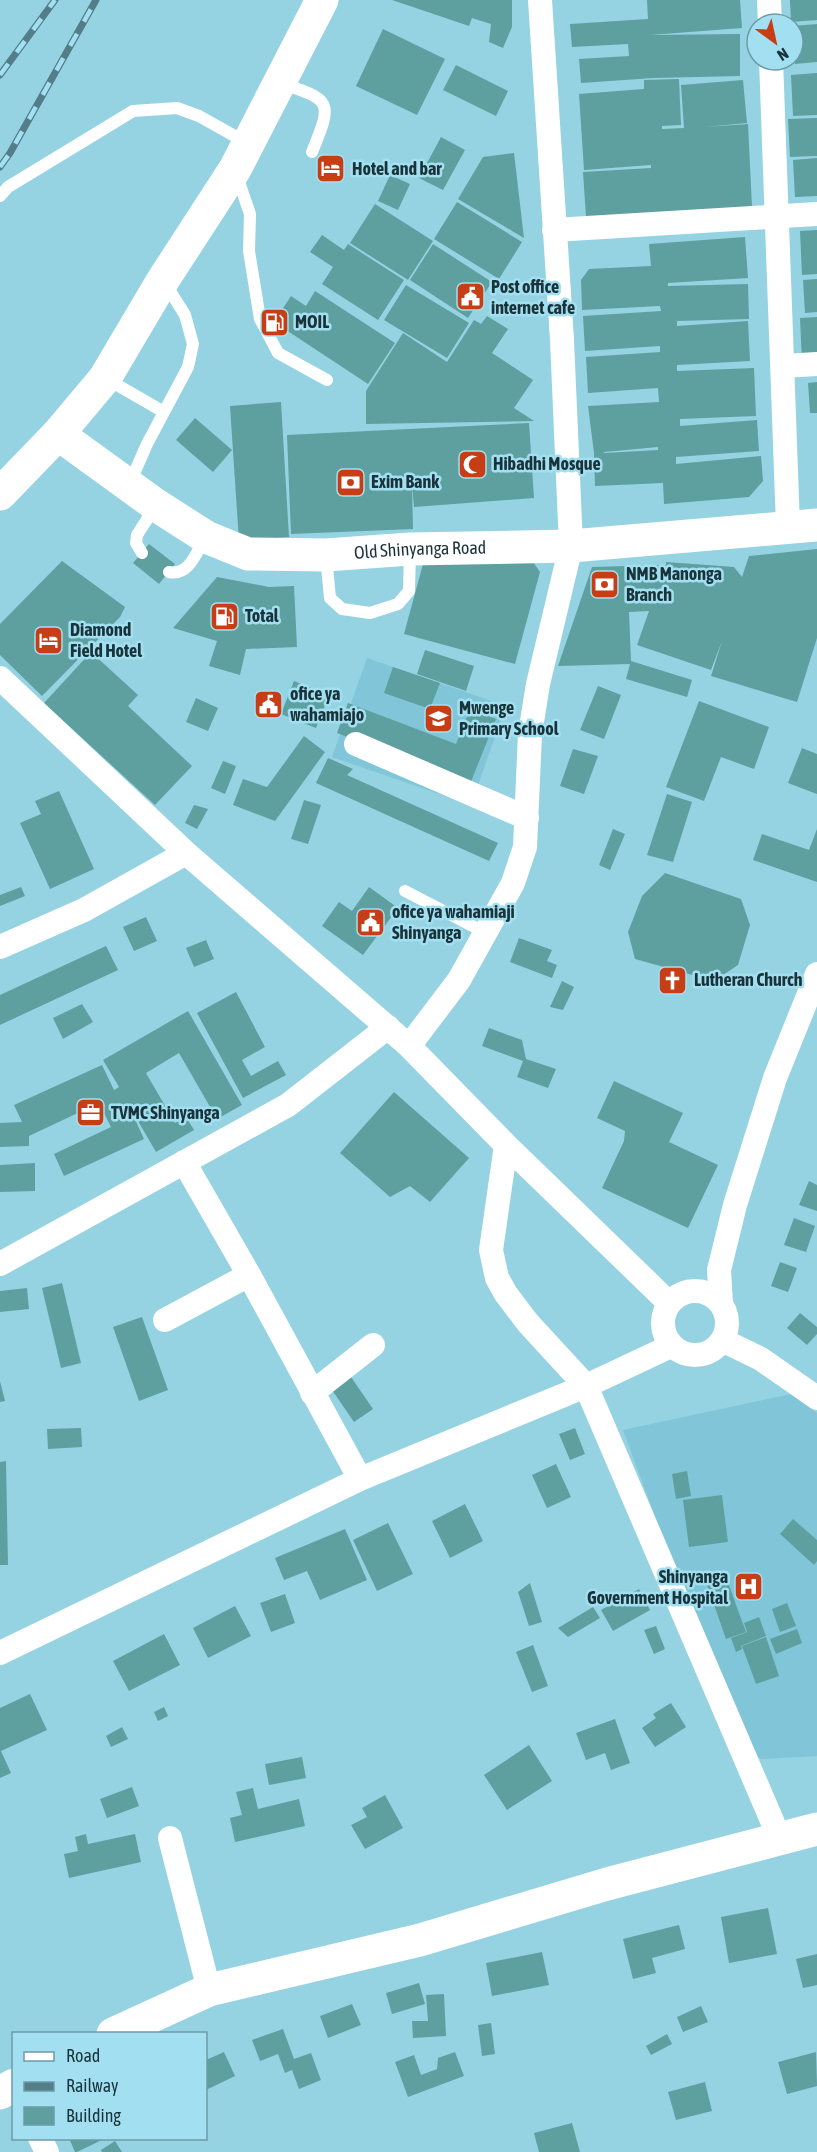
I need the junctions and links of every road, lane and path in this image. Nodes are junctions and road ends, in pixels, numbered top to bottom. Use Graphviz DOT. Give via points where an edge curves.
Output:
graph roads {
  1 [pos="322,0"];
  2 [pos="540,0"];
  3 [pos="772,72"];
  4 [pos="279,82"];
  5 [pos="312,152"];
  6 [pos="242,156"];
  7 [pos="0,196"];
  8 [pos="817,214"];
  9 [pos="778,218"];
  10 [pos="554,230"];
  11 [pos="163,280"];
  12 [pos="817,364"];
  13 [pos="783,366"];
  14 [pos="105,378"];
  15 [pos="327,380"];
  16 [pos="164,412"];
  17 [pos="58,434"];
  18 [pos="129,486"];
  19 [pos="0,494"];
  20 [pos="156,505"];
  21 [pos="802,525"];
  22 [pos="206,537"];
  23 [pos="571,546"];
  24 [pos="410,549"];
  25 [pos="142,553"];
  26 [pos="326,555"];
  27 [pos="169,572"];
  28 [pos="0,678"];
  29 [pos="356,744"];
  30 [pos="527,818"];
  31 [pos="186,853"];
  32 [pos="405,891"];
  33 [pos="486,933"];
  34 [pos="0,947"];
  35 [pos="817,974"];
  36 [pos="388,1027"];
  37 [pos="409,1046"];
  38 [pos="506,1145"];
  39 [pos="184,1162"];
  40 [pos="0,1264"];
  41 [pos="249,1275"];
  42 [pos="669,1303"];
  43 [pos="721,1304"];
  44 [pos="165,1320"];
  45 [pos="722,1340"];
  46 [pos="373,1345"];
  47 [pos="671,1346"];
  48 [pos="586,1386"];
  49 [pos="312,1393"];
  50 [pos="817,1398"];
  51 [pos="360,1479"];
  52 [pos="0,1653"];
  53 [pos="817,1829"];
  54 [pos="779,1837"];
  55 [pos="170,1838"];
  56 [pos="209,1990"];
  57 [pos="117,2032"];
  1 -- 4 [label="main road"];
  2 -- 10 [label="street"];
  3 -- 9 [label="street"];
  4 -- 5 [label="lane" via="315,94 324,104 326,117"];
  4 -- 6 [label="main road"];
  6 -- 7 [label="lane" via="199,116 177,108 133,111 8,187"];
  6 -- 11 [label="main road"];
  6 -- 15 [label="lane" via="250,214 249,251 260,319 278,353"];
  8 -- 9 [label="street"];
  9 -- 10 [label="street"];
  9 -- 13 [label="street"];
  10 -- 23 [label="street"];
  11 -- 14 [label="main road"];
  11 -- 16 [label="lane" via="185,315 193,344 188,367"];
  12 -- 13 [label="street"];
  13 -- 21 [label="street"];
  14 -- 16 [label="lane"];
  14 -- 17 [label="main road"];
  16 -- 18 [label="lane"];
  17 -- 18 [label="main road, Old Shinyanga Road"];
  17 -- 19 [label="main road"];
  18 -- 20 [label="main road, Old Shinyanga Road"];
  20 -- 22 [label="main road, Old Shinyanga Road"];
  20 -- 25 [label="lane" via="137,536"];
  21 -- 23 [label="main road, Old Shinyanga Road"];
  22 -- 26 [label="main road, Old Shinyanga Road" via="248,554"];
  22 -- 27 [label="lane" via="185,570"];
  23 -- 24 [label="main road, Old Shinyanga Road"];
  23 -- 30 [label="street" via="538,684 530,734"];
  24 -- 26 [label="main road, Old Shinyanga Road"];
  24 -- 26 [label="lane" via="409,591 398,604 370,613 342,609 330,598"];
  28 -- 31 [label="street"];
  29 -- 30 [label="street"];
  30 -- 33 [label="street" via="525,847 513,883"];
  31 -- 34 [label="street" via="84,910"];
  31 -- 36 [label="street"];
  32 -- 33 [label="lane"];
  33 -- 37 [label="street" via="459,980"];
  35 -- 43 [label="street" via="776,1078 735,1205 719,1270"];
  36 -- 37 [label="street"];
  36 -- 39 [label="street" via="288,1105"];
  37 -- 38 [label="street"];
  38 -- 42 [label="street"];
  38 -- 48 [label="street" via="491,1250 497,1278 528,1323"];
  39 -- 40 [label="street"];
  39 -- 41 [label="street"];
  41 -- 44 [label="street"];
  41 -- 49 [label="street"];
  42 -- 43 [label="street" via="681,1294 697,1291 709,1294"];
  42 -- 47 [label="street" via="662,1325"];
  43 -- 45 [label="street" via="727,1322"];
  45 -- 47 [label="street" via="713,1350 700,1355 687,1355"];
  45 -- 50 [label="street" via="761,1359"];
  46 -- 49 [label="street"];
  47 -- 48 [label="street"];
  48 -- 51 [label="street"];
  48 -- 54 [label="street"];
  49 -- 51 [label="street"];
  51 -- 52 [label="street"];
  53 -- 54 [label="main road"];
  54 -- 56 [label="main road" via="420,1940"];
  55 -- 56 [label="street"];
  56 -- 57 [label="main road"];
}
